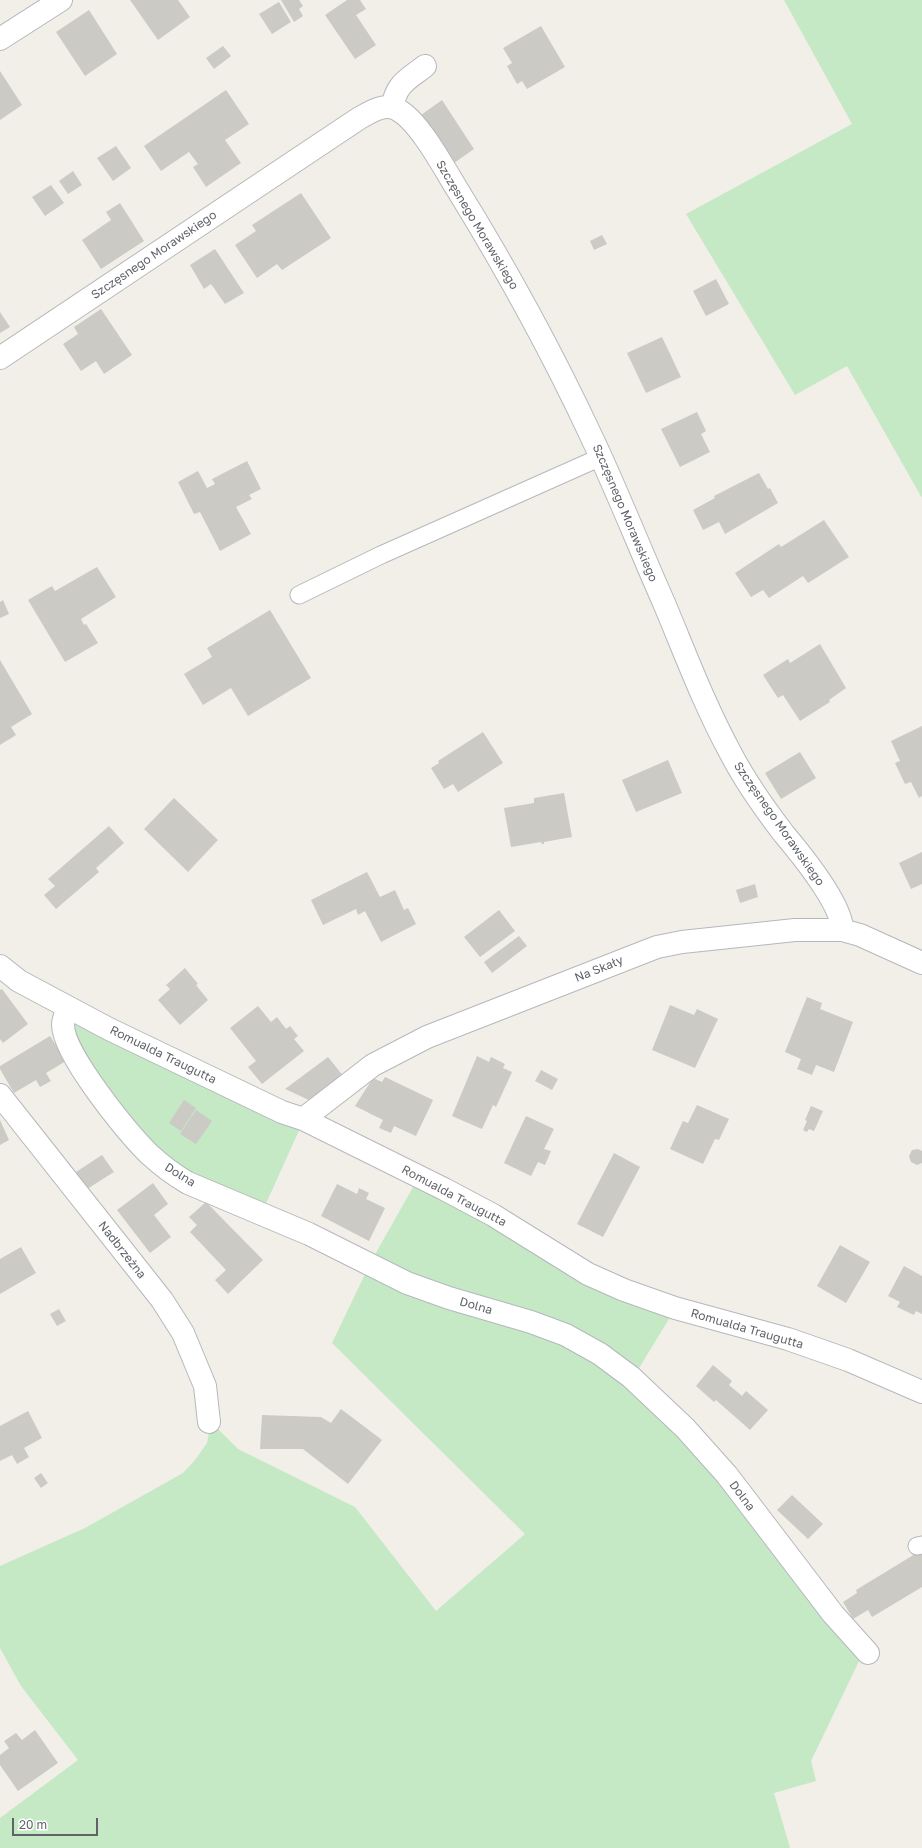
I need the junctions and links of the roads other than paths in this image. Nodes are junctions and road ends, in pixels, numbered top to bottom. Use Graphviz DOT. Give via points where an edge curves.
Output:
graph roads {
  1 [pos="61,0"];
  2 [pos="0,39"];
  3 [pos="425,66"];
  4 [pos="392,107"];
  5 [pos="0,358"];
  6 [pos="601,457"];
  7 [pos="299,595"];
  8 [pos="842,930"];
  9 [pos="922,963"];
  10 [pos="0,966"];
  11 [pos="69,1008"];
  12 [pos="0,1095"];
  13 [pos="303,1119"];
  14 [pos="922,1392"];
  15 [pos="209,1422"];
  16 [pos="868,1653"];
  1 -- 2 [label="street"];
  3 -- 4 [label="street" via="402,83 394,93"];
  4 -- 5 [label="street, Szczęsnego Morawskiego" via="381,108 358,119"];
  4 -- 6 [label="street, Szczęsnego Morawskiego" via="405,115 419,131 468,206 529,312"];
  6 -- 7 [label="lane" via="381,555"];
  6 -- 8 [label="street, Szczęsnego Morawskiego" via="690,666 730,752 766,810 831,899 842,922"];
  8 -- 9 [label="street, Na Skały" via="860,935"];
  8 -- 13 [label="street, Na Skały" via="795,930 711,938 651,949 399,1050 373,1065"];
  10 -- 11 [label="street, Romualda Traugutta" via="19,981"];
  11 -- 13 [label="street, Romualda Traugutta" via="282,1112"];
  11 -- 16 [label="street, Dolna" via="63,1026 70,1049 78,1062 125,1126 149,1154 174,1175 309,1234 407,1283 566,1335 600,1354 631,1377 685,1428 727,1475 828,1608"];
  12 -- 15 [label="street, Nadbrzeżna" via="162,1300 183,1333 205,1386"];
  13 -- 14 [label="street, Romualda Traugutta" via="493,1215 588,1274 624,1290 675,1308 770,1333 848,1360"];
}
